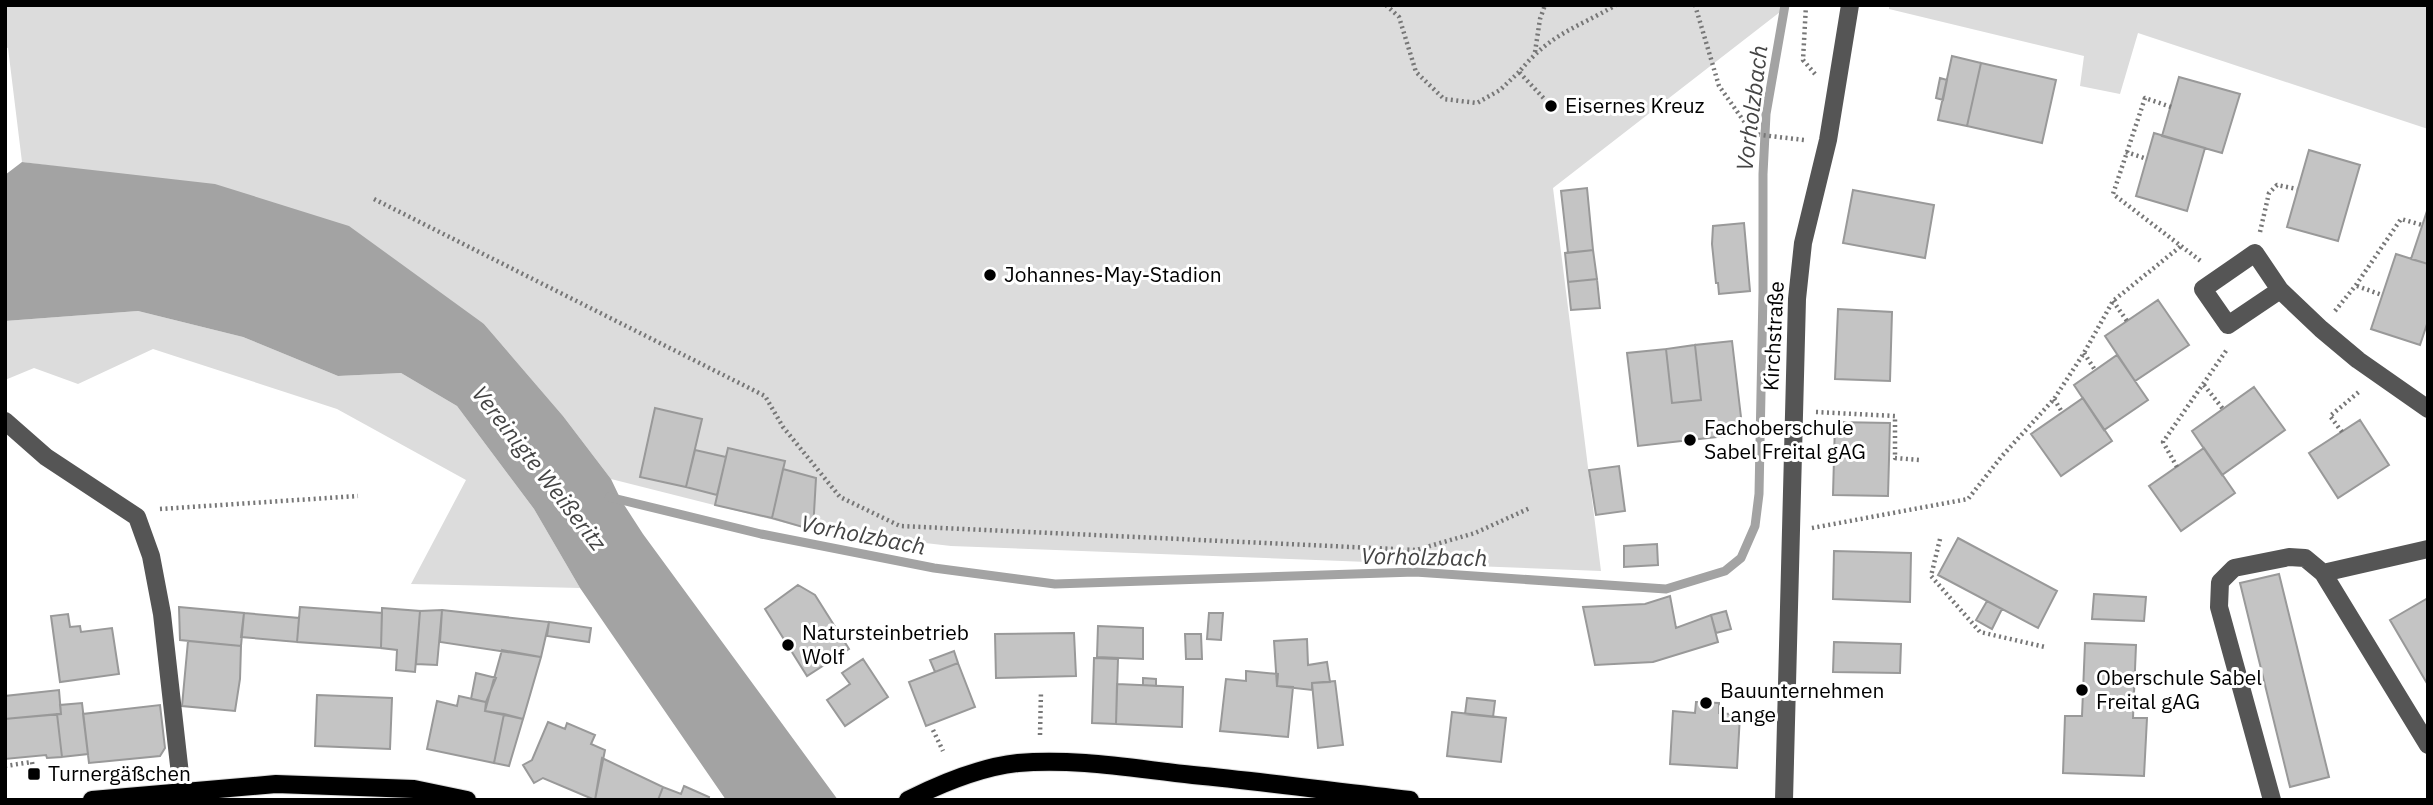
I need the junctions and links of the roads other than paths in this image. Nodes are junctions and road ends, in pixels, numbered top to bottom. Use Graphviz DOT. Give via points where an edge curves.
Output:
graph roads {
  1 [pos="1850,5"];
  2 [pos="2280,290"];
  3 [pos="2428,409"];
  4 [pos="5,421"];
  5 [pos="2428,549"];
  6 [pos="2323,573"];
  7 [pos="2428,745"];
  8 [pos="182,792"];
  9 [pos="92,800"];
  10 [pos="467,800"];
  11 [pos="908,800"];
  12 [pos="1410,800"];
  13 [pos="1784,800"];
  14 [pos="2272,800"];
  1 -- 13 [label="street, Kirchstraße" via="1828,140 1803,243 1797,299"];
  2 -- 3 [label="street" via="2358,360"];
  4 -- 8 [label="street" via="46,457 137,517 151,556 162,614"];
  5 -- 6 [label="street"];
  6 -- 7 [label="street"];
  6 -- 14 [label="street" via="2305,558 2289,557 2234,568 2220,582 2219,607"];
  8 -- 9 [label="main road"];
  8 -- 10 [label="main road" via="276,784 414,789"];
  11 -- 12 [label="main road" via="940,784 1016,763 1079,762"];
}
